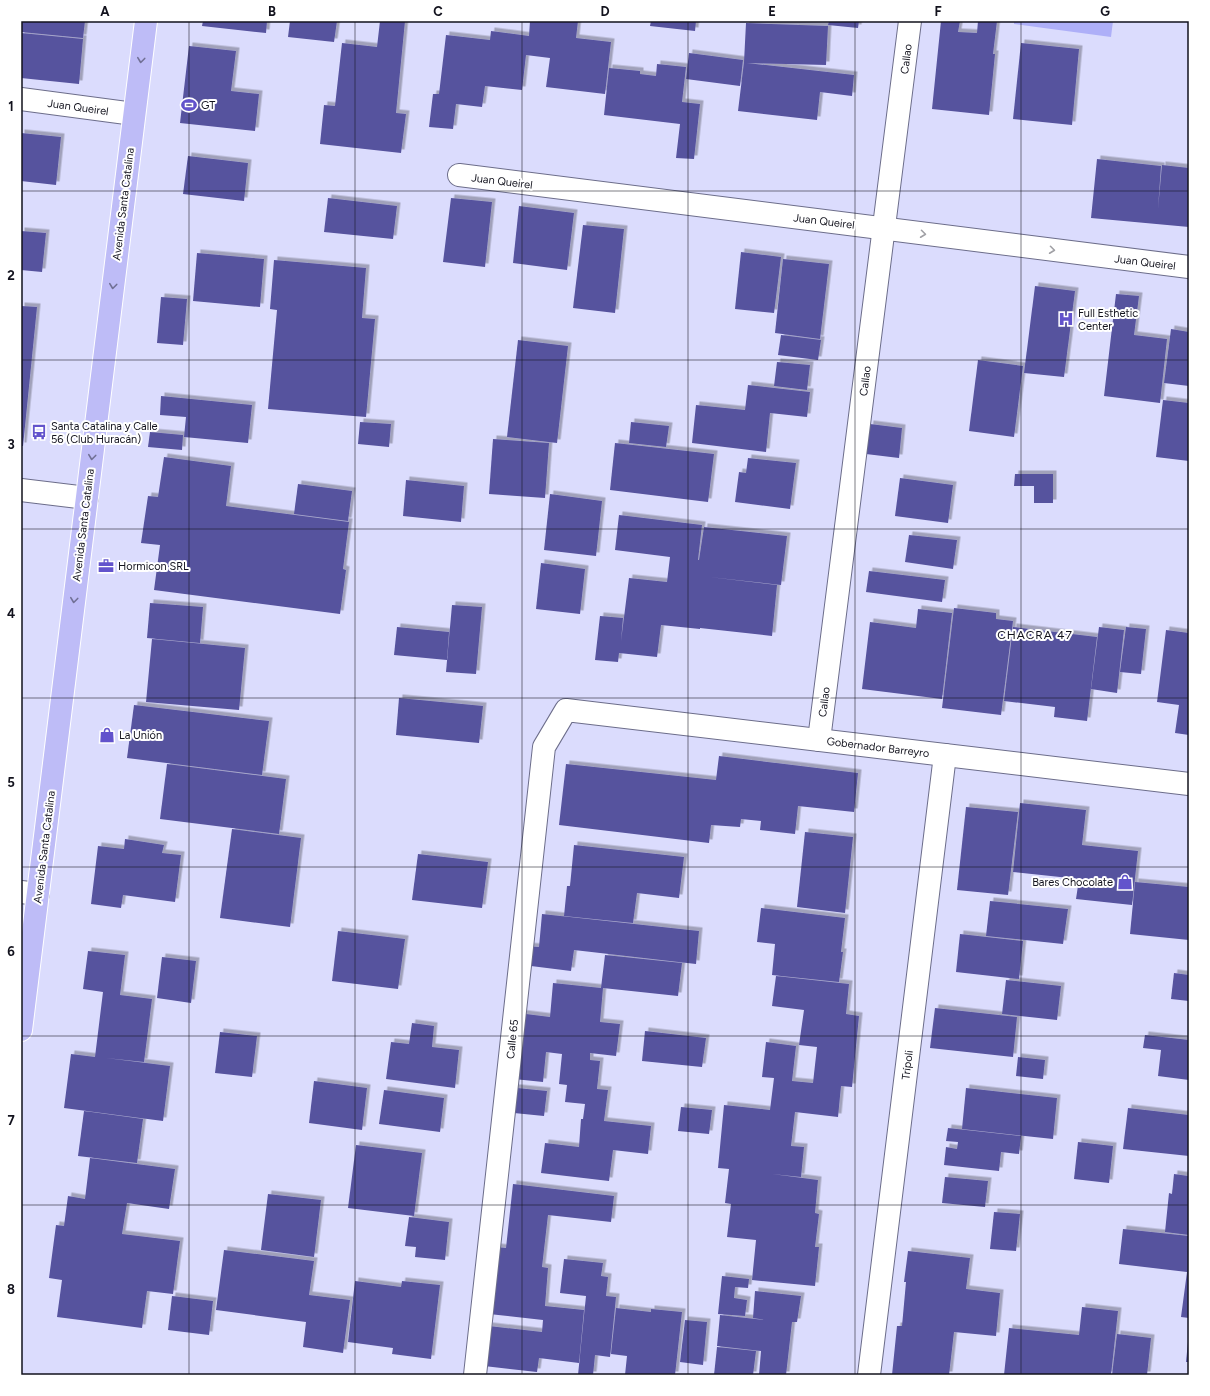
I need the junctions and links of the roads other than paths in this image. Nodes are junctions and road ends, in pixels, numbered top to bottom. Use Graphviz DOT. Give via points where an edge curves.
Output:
graph roads {
  1 [pos="146,21"];
  2 [pos="910,21"];
  3 [pos="21,99"];
  4 [pos="134,114"];
  5 [pos="459,175"];
  6 [pos="884,229"];
  7 [pos="1189,267"];
  8 [pos="21,490"];
  9 [pos="87,498"];
  10 [pos="566,710"];
  11 [pos="819,740"];
  12 [pos="945,755"];
  13 [pos="1189,784"];
  14 [pos="29,893"];
  15 [pos="21,1030"];
  16 [pos="475,1375"];
  17 [pos="869,1375"];
  1 -- 4 [label="main road, Avenida Santa Catalina, one-way"];
  2 -- 6 [label="street, Callao"];
  3 -- 4 [label="street, Juan Queirel"];
  4 -- 9 [label="main road, Avenida Santa Catalina, one-way"];
  5 -- 6 [label="street, Juan Queirel"];
  6 -- 7 [label="street, Juan Queirel, one-way"];
  6 -- 11 [label="street, Callao"];
  8 -- 9 [label="street"];
  9 -- 14 [label="main road, Avenida Santa Catalina, one-way"];
  10 -- 11 [label="street, Gobernador Barreyro"];
  10 -- 16 [label="street, Calle 65" via="544,747"];
  11 -- 12 [label="street, Gobernador Barreyro"];
  12 -- 13 [label="street, Gobernador Barreyro"];
  12 -- 17 [label="street, Trípoli"];
  14 -- 15 [label="main road, Avenida Santa Catalina"];
}
